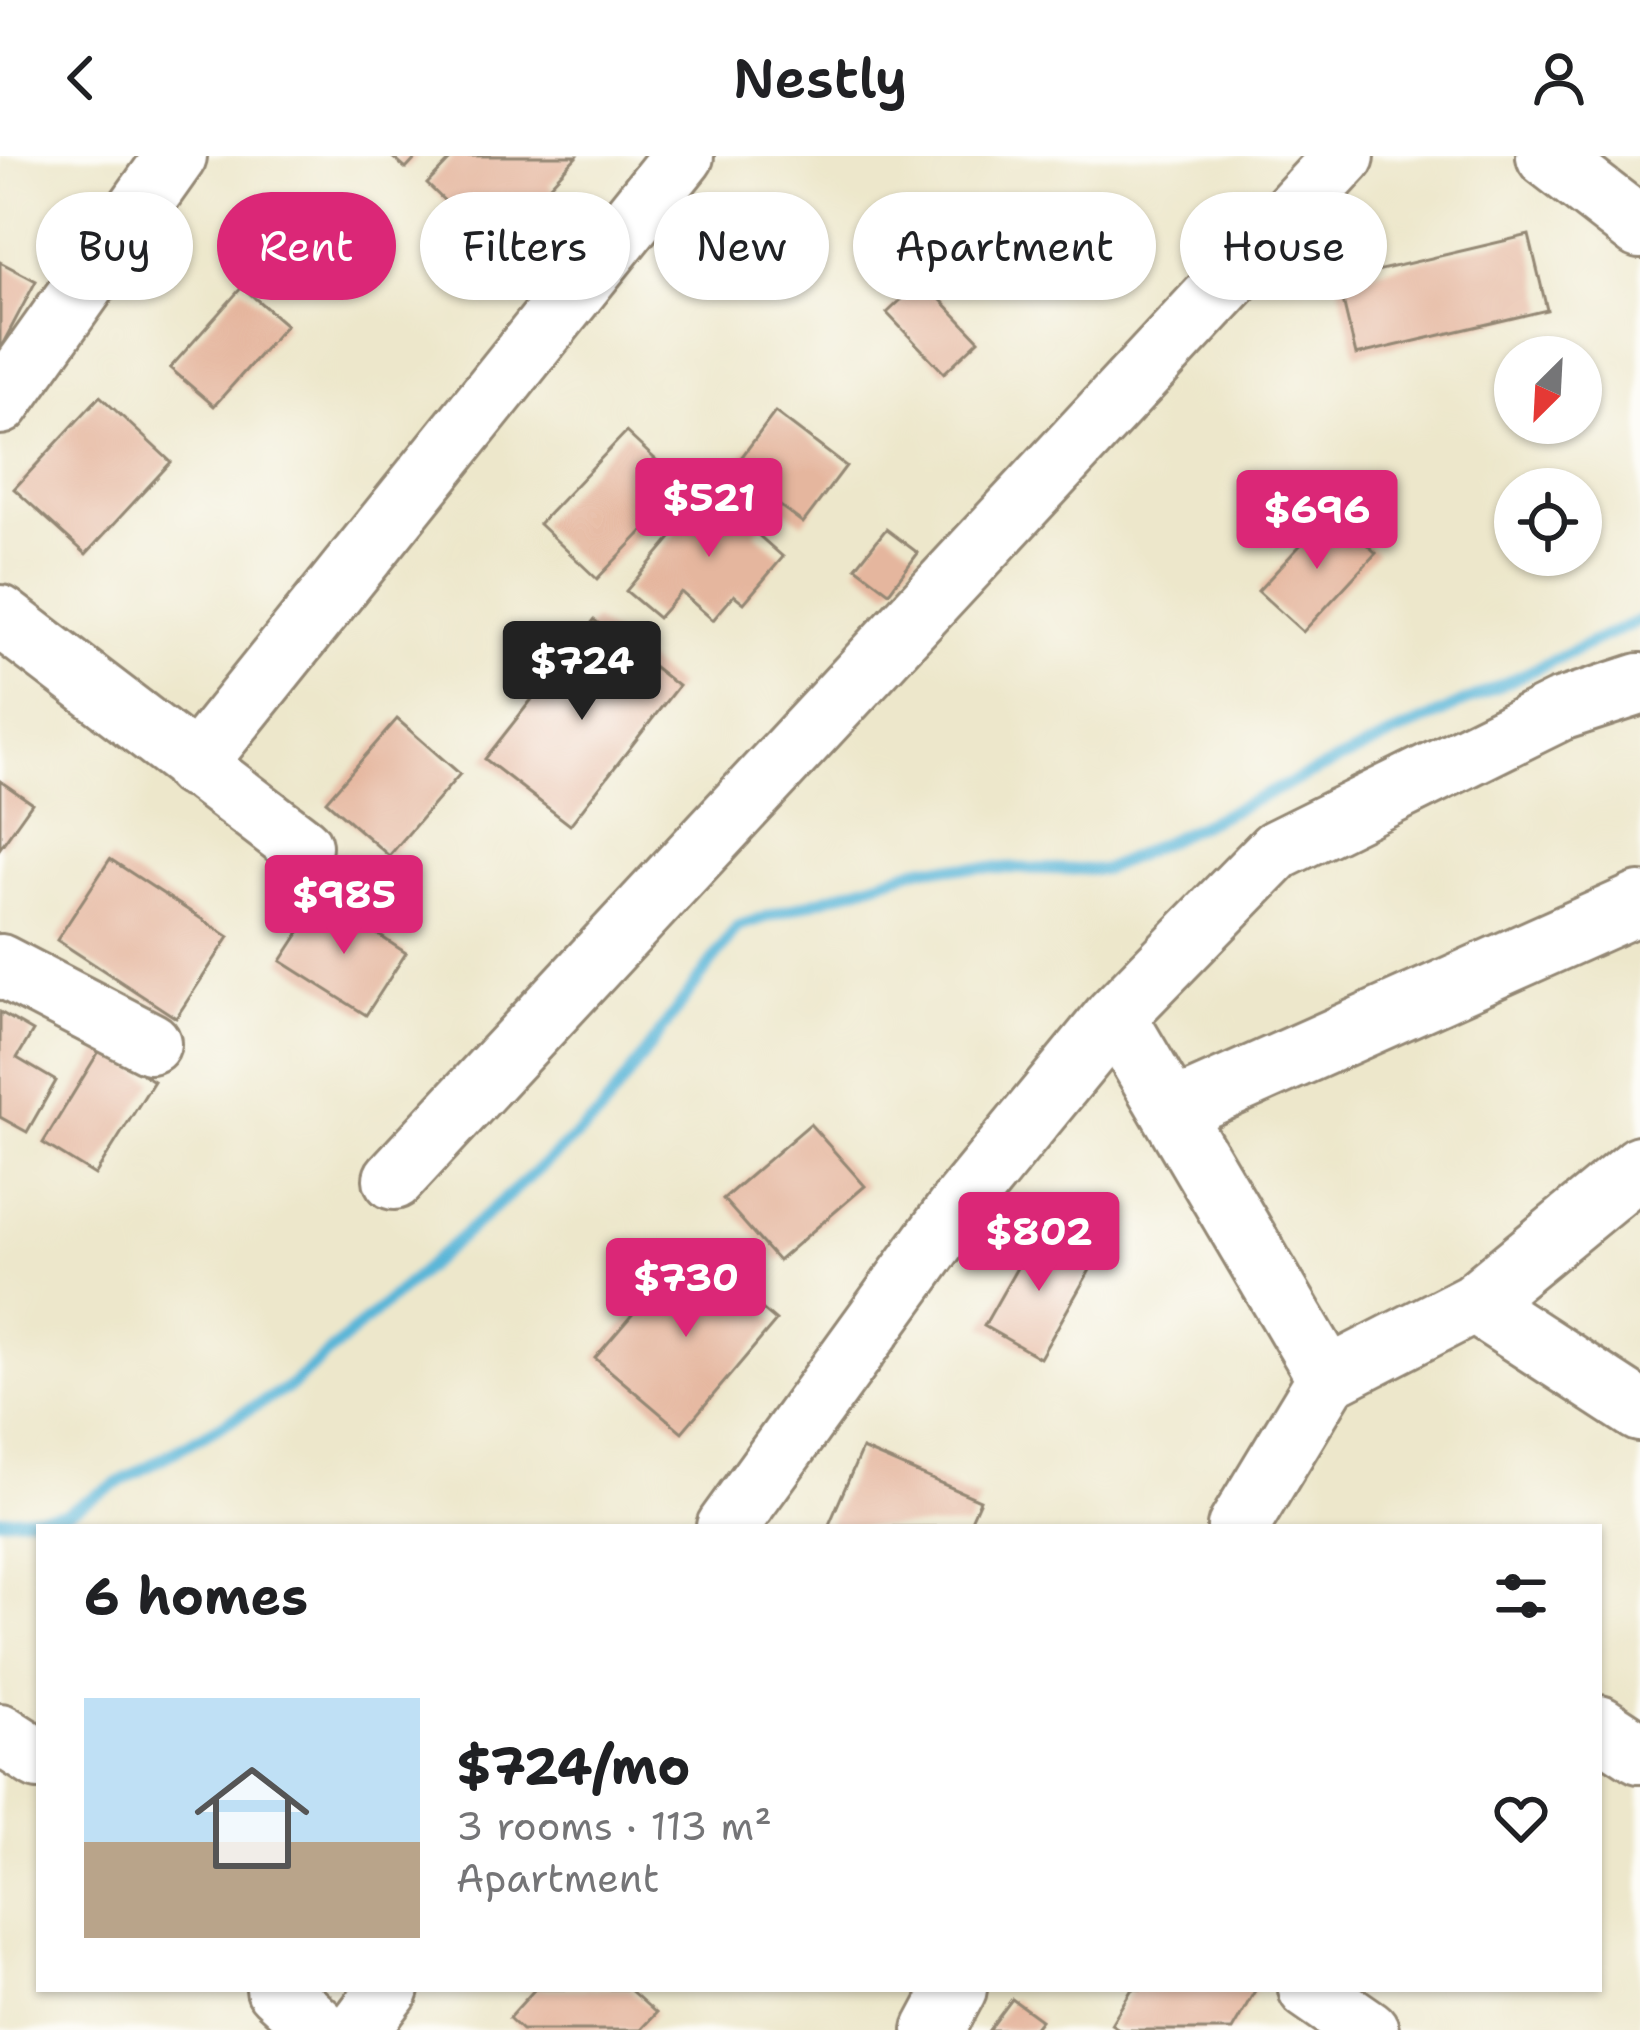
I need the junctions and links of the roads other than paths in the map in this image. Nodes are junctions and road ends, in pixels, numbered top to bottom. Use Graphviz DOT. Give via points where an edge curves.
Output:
graph roads {
  1 [pos="176,156"];
  2 [pos="683,156"];
  3 [pos="1344,156"];
  4 [pos="1547,156"];
  5 [pos="1640,228"];
  6 [pos="0,404"];
  7 [pos="0,616"];
  8 [pos="1640,685"];
  9 [pos="194,766"];
  10 [pos="301,846"];
  11 [pos="1640,903"];
  12 [pos="0,965"];
  13 [pos="1115,1016"];
  14 [pos="150,1043"];
  15 [pos="1172,1112"];
  16 [pos="1640,1166"];
  17 [pos="394,1179"];
  18 [pos="1474,1303"];
  19 [pos="1328,1378"];
  20 [pos="1640,1411"];
  21 [pos="1265,1518"];
  22 [pos="730,1524"];
  23 [pos="1602,1728"];
  24 [pos="0,1734"];
  25 [pos="1640,1753"];
  26 [pos="36,1757"];
  27 [pos="281,1992"];
  28 [pos="954,1992"];
  29 [pos="1313,1992"];
  30 [pos="321,2030"];
  31 [pos="934,2030"];
  32 [pos="1368,2030"];
  1 -- 6 [label="street"];
  2 -- 9 [label="street"];
  3 -- 17 [label="street"];
  4 -- 5 [label="street"];
  7 -- 9 [label="street"];
  8 -- 13 [label="street" via="1561,710 1277,850"];
  9 -- 10 [label="street"];
  11 -- 15 [label="street"];
  12 -- 14 [label="street"];
  13 -- 15 [label="street"];
  13 -- 22 [label="street" via="959,1204"];
  15 -- 19 [label="street"];
  16 -- 18 [label="street"];
  18 -- 19 [label="street"];
  18 -- 20 [label="street"];
  19 -- 21 [label="street"];
  23 -- 25 [label="street"];
  24 -- 26 [label="street"];
  27 -- 30 [label="street"];
  28 -- 31 [label="street"];
  29 -- 32 [label="street"];
}
